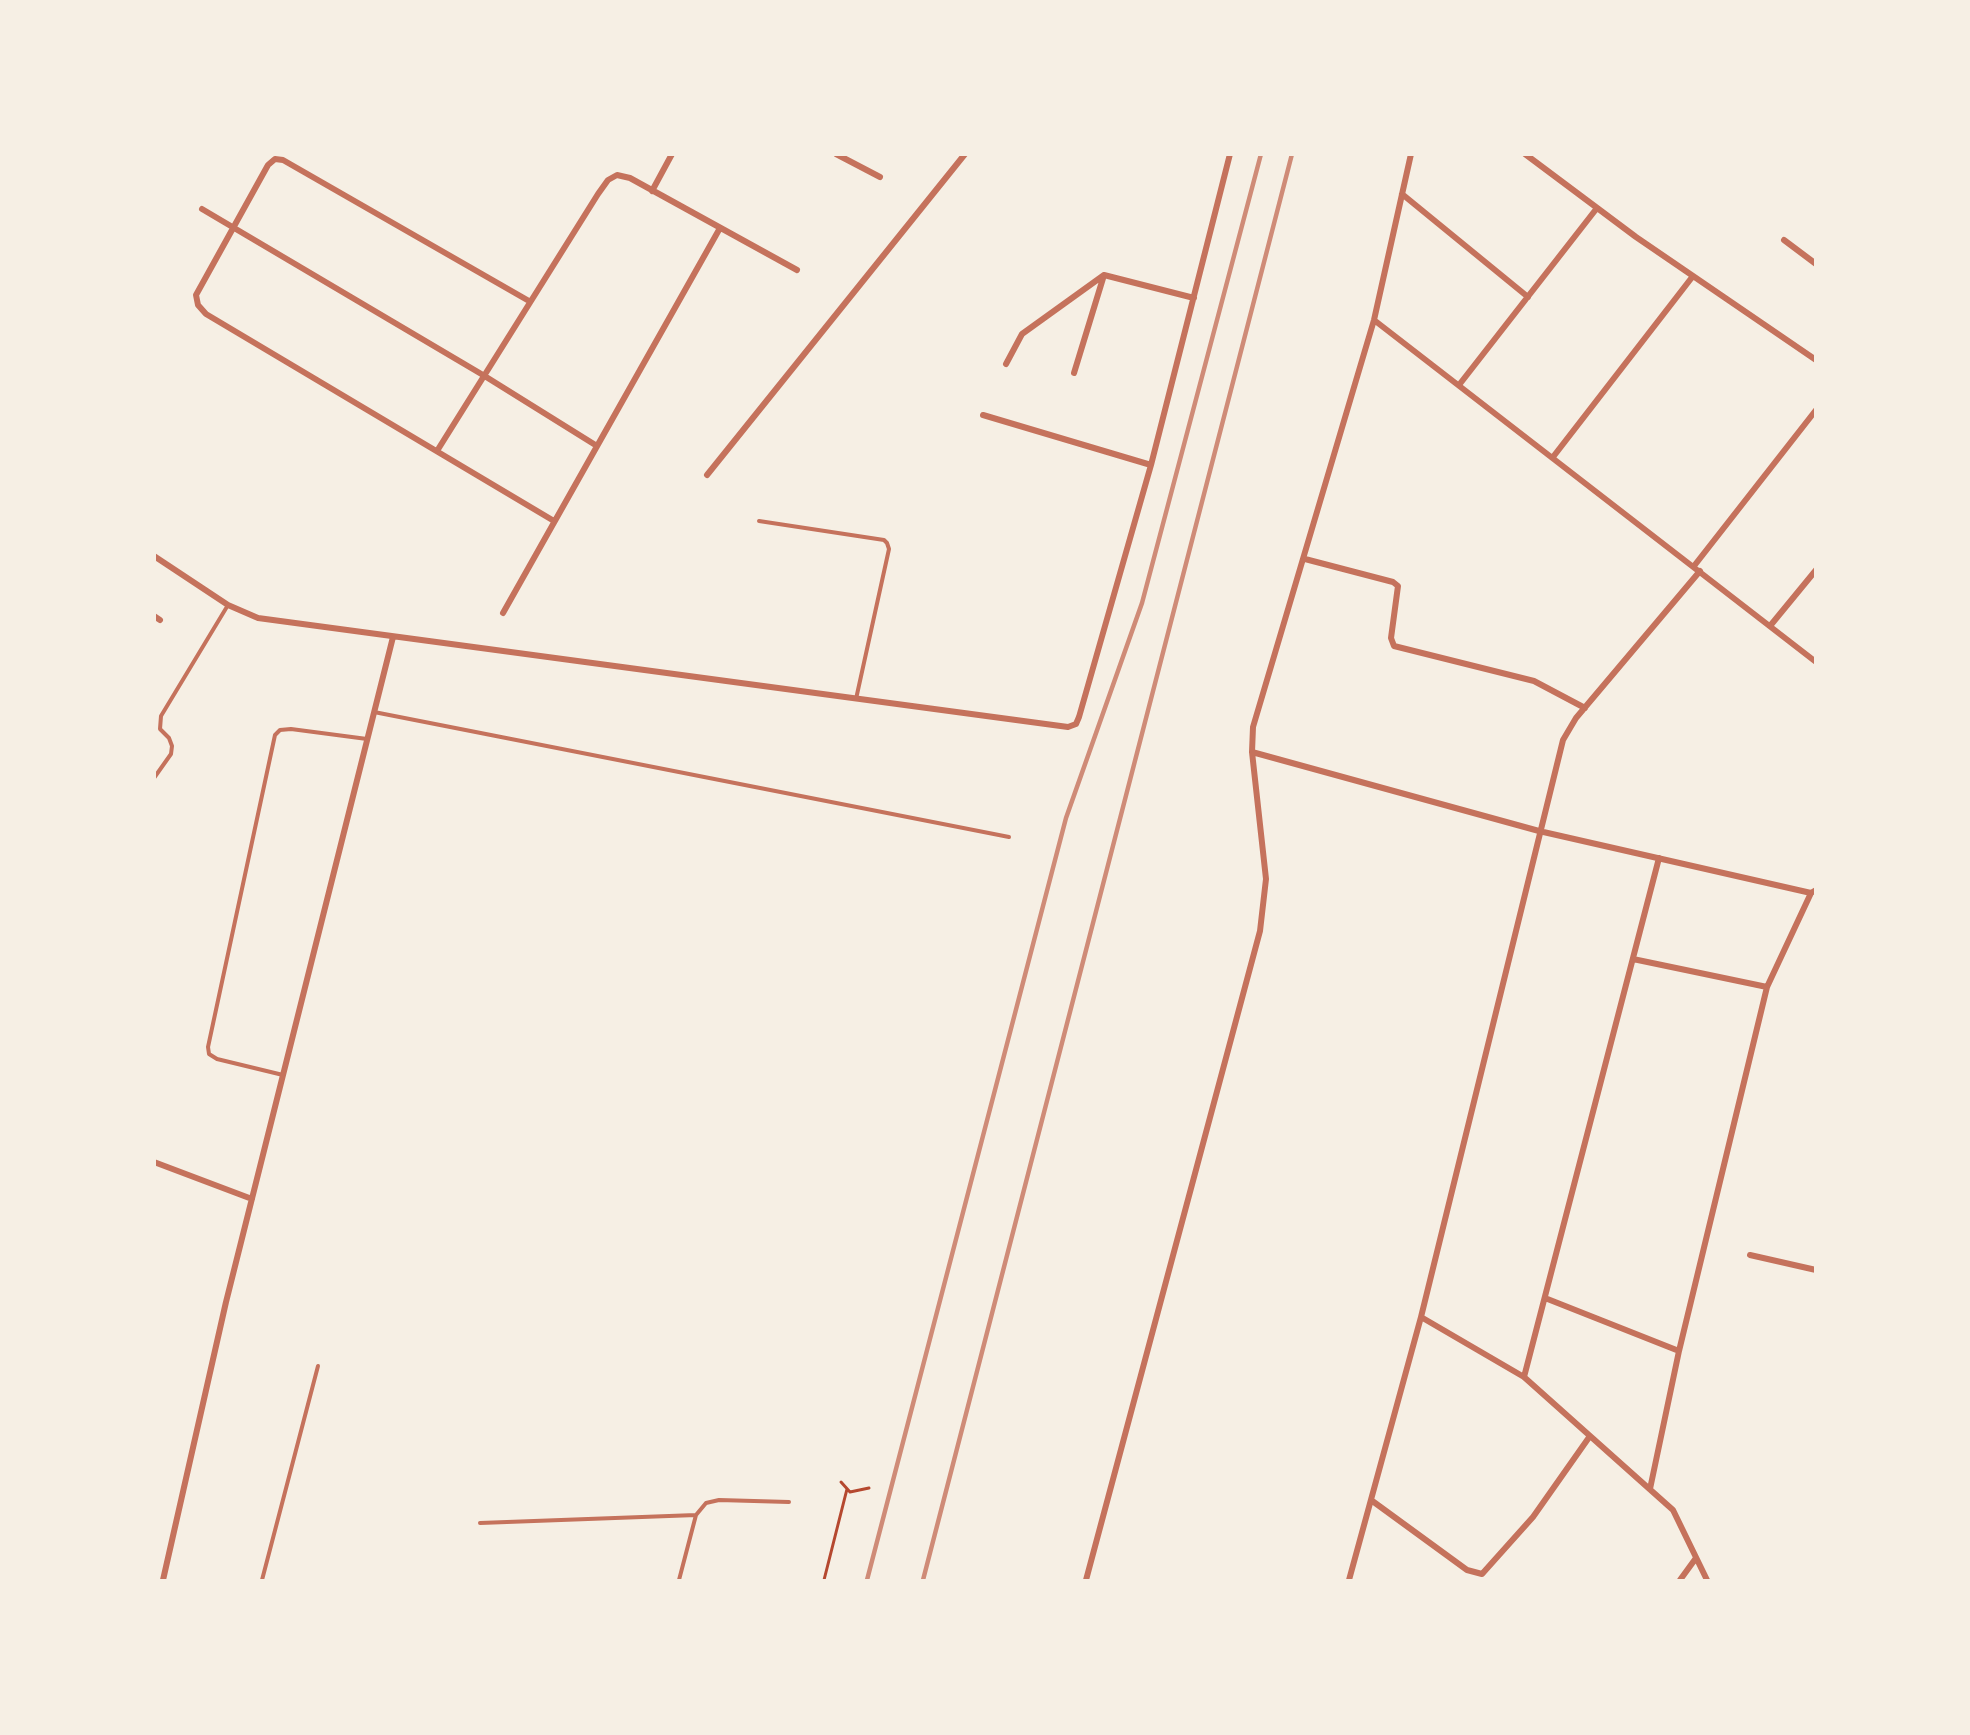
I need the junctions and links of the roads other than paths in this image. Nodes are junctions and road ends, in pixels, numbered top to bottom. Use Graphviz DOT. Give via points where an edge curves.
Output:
graph roads {
  1 [pos="672,154"];
  2 [pos="836,154"];
  3 [pos="965,154"];
  4 [pos="1230,154"];
  5 [pos="1411,154"];
  6 [pos="1525,154"];
  7 [pos="880,177"];
  8 [pos="652,191"];
  9 [pos="1402,194"];
  10 [pos="1597,208"];
  11 [pos="202,209"];
  12 [pos="234,228"];
  13 [pos="720,228"];
  14 [pos="1784,240"];
  15 [pos="1815,264"];
  16 [pos="797,270"];
  17 [pos="1104,274"];
  18 [pos="1694,276"];
  19 [pos="1528,297"];
  20 [pos="1194,298"];
  21 [pos="529,301"];
  22 [pos="1374,320"];
  23 [pos="1815,360"];
  24 [pos="1006,364"];
  25 [pos="1074,373"];
  26 [pos="483,375"];
  27 [pos="1460,385"];
  28 [pos="1815,410"];
  29 [pos="983,415"];
  30 [pos="597,446"];
  31 [pos="437,451"];
  32 [pos="1553,457"];
  33 [pos="1151,465"];
  34 [pos="707,475"];
  35 [pos="554,521"];
  36 [pos="759,521"];
  37 [pos="154,556"];
  38 [pos="1305,559"];
  39 [pos="1694,566"];
  40 [pos="1815,570"];
  41 [pos="1700,571"];
  42 [pos="228,605"];
  43 [pos="502,613"];
  44 [pos="1770,626"];
  45 [pos="393,637"];
  46 [pos="1815,662"];
  47 [pos="856,700"];
  48 [pos="1585,708"];
  49 [pos="374,712"];
  50 [pos="367,739"];
  51 [pos="1252,752"];
  52 [pos="154,778"];
  53 [pos="1539,831"];
  54 [pos="1009,837"];
  55 [pos="1659,858"];
  56 [pos="1813,892"];
  57 [pos="1633,959"];
  58 [pos="1767,987"];
  59 [pos="283,1075"];
  60 [pos="154,1162"];
  61 [pos="252,1199"];
  62 [pos="1750,1255"];
  63 [pos="1815,1270"];
  64 [pos="1545,1298"];
  65 [pos="1421,1317"];
  66 [pos="1679,1351"];
  67 [pos="318,1366"];
  68 [pos="1524,1377"];
  69 [pos="1590,1436"];
  70 [pos="1650,1489"];
  71 [pos="1371,1500"];
  72 [pos="789,1502"];
  73 [pos="696,1515"];
  74 [pos="480,1523"];
  75 [pos="1696,1558"];
  76 [pos="163,1581"];
  77 [pos="262,1581"];
  78 [pos="679,1581"];
  79 [pos="1086,1581"];
  80 [pos="1349,1581"];
  81 [pos="1680,1581"];
  82 [pos="1707,1581"];
  1 -- 8 [label="street"];
  2 -- 7 [label="street"];
  3 -- 34 [label="street"];
  4 -- 20 [label="street"];
  5 -- 9 [label="street"];
  6 -- 10 [label="street"];
  8 -- 13 [label="street"];
  8 -- 21 [label="street" via="630,178 617,175 608,180"];
  9 -- 19 [label="street"];
  9 -- 22 [label="street"];
  10 -- 18 [label="street"];
  10 -- 19 [label="street"];
  11 -- 12 [label="street"];
  12 -- 21 [label="street" via="268,165 275,159 283,160"];
  12 -- 26 [label="street"];
  12 -- 31 [label="street" via="196,295 206,314"];
  13 -- 16 [label="street"];
  13 -- 30 [label="street"];
  14 -- 15 [label="street"];
  17 -- 20 [label="street"];
  17 -- 24 [label="street" via="1022,334"];
  17 -- 25 [label="street"];
  18 -- 23 [label="street"];
  18 -- 32 [label="street"];
  19 -- 27 [label="street"];
  20 -- 33 [label="street"];
  21 -- 26 [label="street"];
  22 -- 27 [label="street"];
  22 -- 38 [label="street"];
  26 -- 30 [label="street"];
  26 -- 31 [label="street"];
  27 -- 32 [label="street"];
  28 -- 39 [label="street"];
  29 -- 33 [label="street"];
  30 -- 35 [label="street"];
  31 -- 35 [label="street"];
  32 -- 39 [label="street"];
  33 -- 47 [label="street" via="1076,724 1048,726"];
  35 -- 43 [label="street"];
  36 -- 47 [label="lane" via="888,543"];
  37 -- 42 [label="street"];
  38 -- 48 [label="street" via="1398,586 1391,638 1394,646 1534,681"];
  38 -- 51 [label="street" via="1257,713"];
  39 -- 41 [label="street"];
  40 -- 44 [label="street"];
  41 -- 44 [label="street"];
  41 -- 48 [label="street"];
  42 -- 45 [label="street" via="258,618"];
  42 -- 52 [label="lane" via="161,716 160,729 172,746 171,754"];
  44 -- 46 [label="street"];
  45 -- 47 [label="street"];
  45 -- 49 [label="street"];
  48 -- 53 [label="street" via="1563,740"];
  49 -- 50 [label="street"];
  49 -- 54 [label="lane"];
  50 -- 59 [label="street"];
  50 -- 59 [label="lane" via="291,729 275,735 208,1047 209,1054 216,1059"];
  51 -- 53 [label="street"];
  51 -- 79 [label="street" via="1266,879 1260,931"];
  53 -- 55 [label="street"];
  53 -- 65 [label="street"];
  55 -- 56 [label="street"];
  55 -- 57 [label="street"];
  56 -- 58 [label="street"];
  57 -- 58 [label="street"];
  57 -- 64 [label="street"];
  58 -- 66 [label="street"];
  59 -- 61 [label="street"];
  60 -- 61 [label="street"];
  61 -- 76 [label="street"];
  62 -- 63 [label="street"];
  64 -- 66 [label="street"];
  64 -- 68 [label="street"];
  65 -- 68 [label="street"];
  65 -- 71 [label="street"];
  66 -- 70 [label="street"];
  67 -- 77 [label="lane"];
  68 -- 69 [label="street"];
  69 -- 70 [label="street"];
  69 -- 71 [label="street" via="1533,1517 1482,1574 1467,1570"];
  70 -- 75 [label="street" via="1673,1510"];
  71 -- 80 [label="street"];
  72 -- 73 [label="lane" via="719,1500 706,1503"];
  73 -- 74 [label="lane"];
  73 -- 78 [label="lane"];
  75 -- 81 [label="street"];
  75 -- 82 [label="street"];
}
